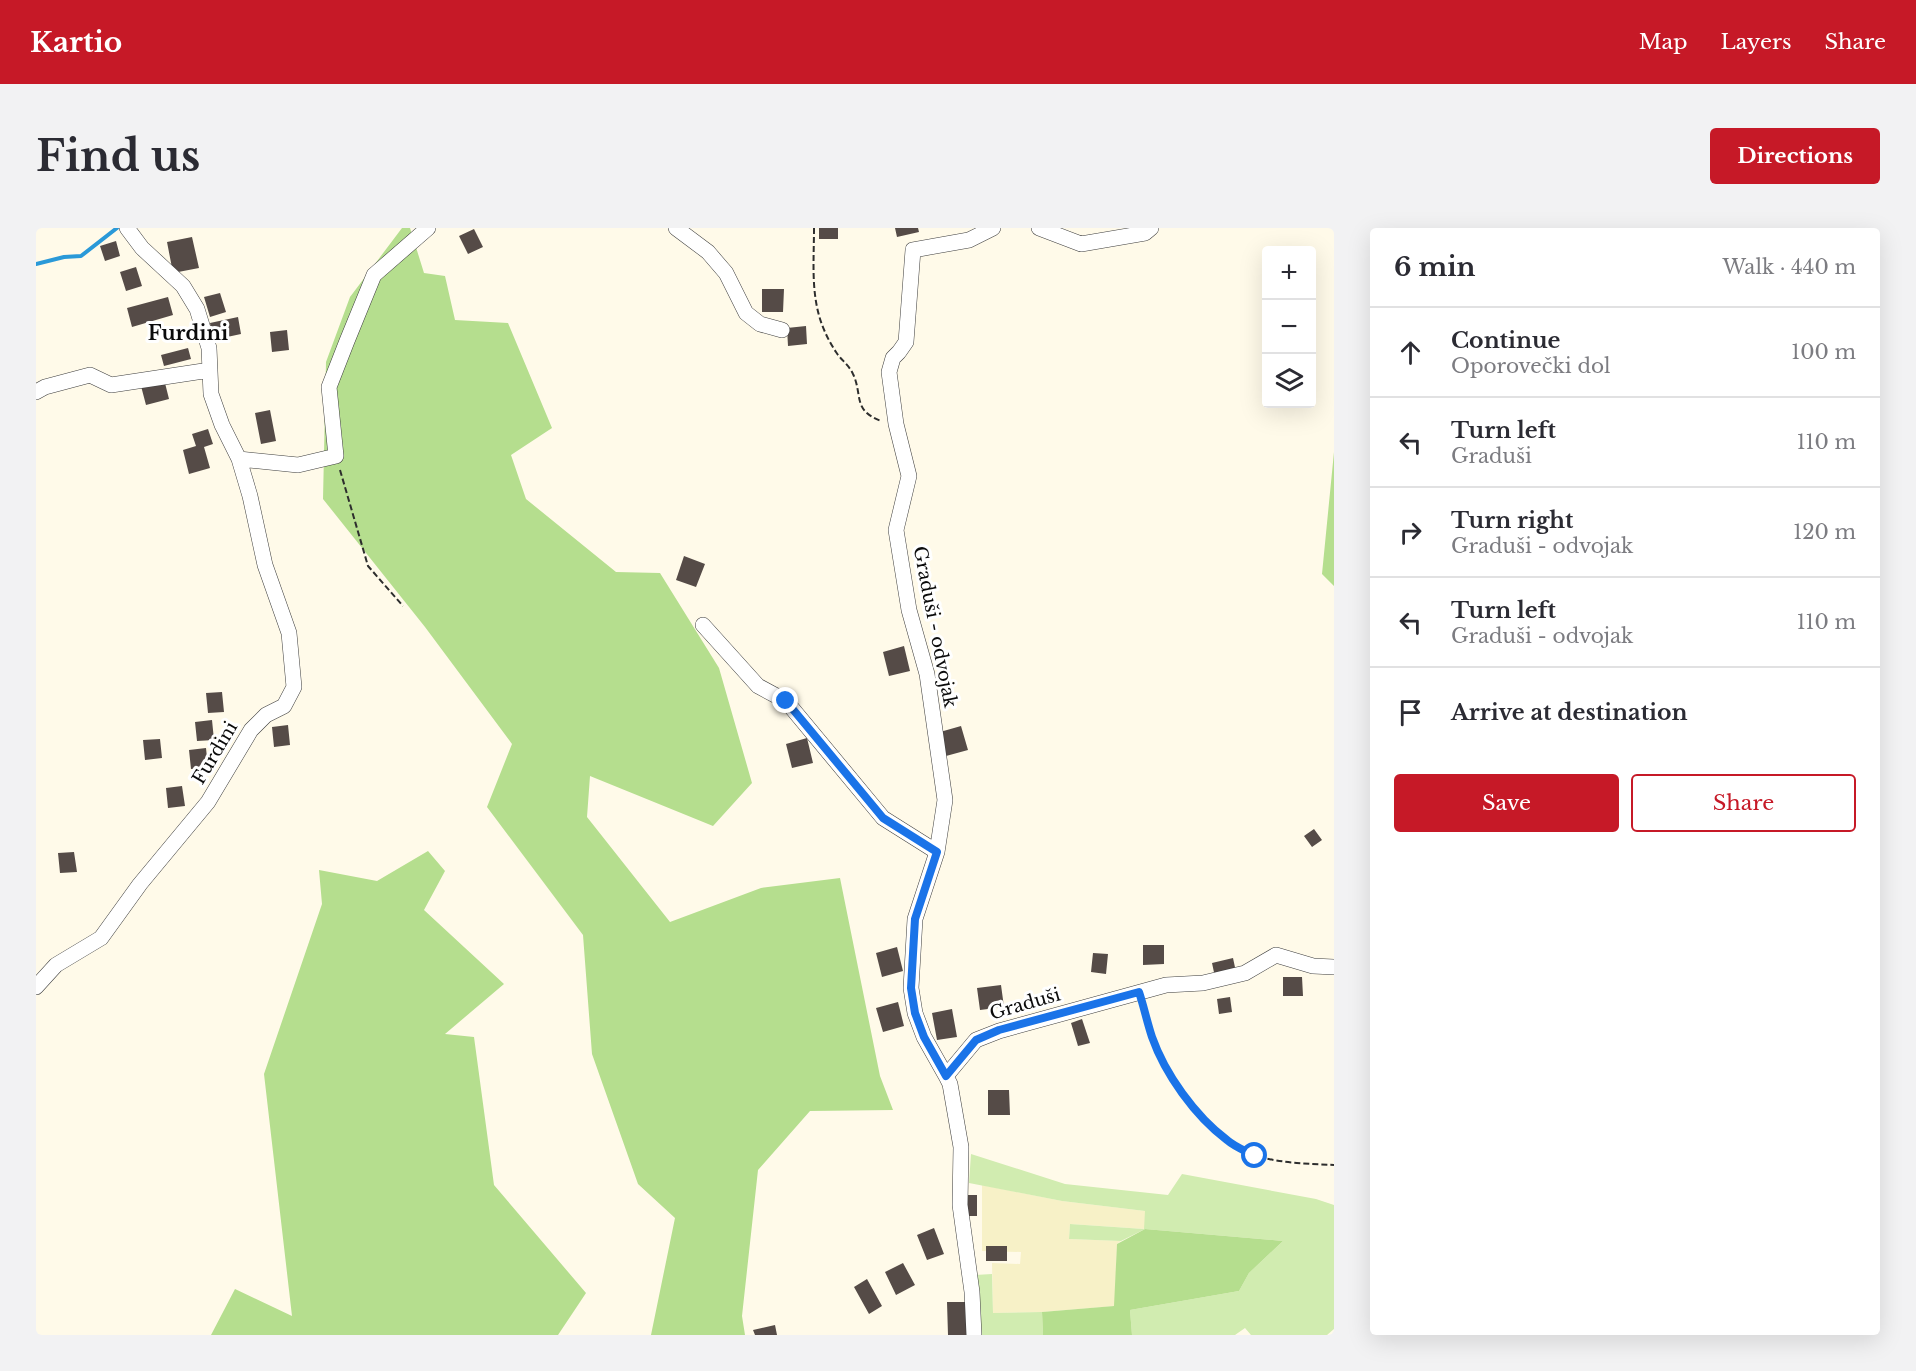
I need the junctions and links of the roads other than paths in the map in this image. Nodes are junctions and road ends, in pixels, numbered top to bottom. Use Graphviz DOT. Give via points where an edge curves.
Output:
graph roads {
  1 [pos="127,228"];
  2 [pos="428,228"];
  3 [pos="676,228"];
  4 [pos="993,228"];
  5 [pos="1039,228"];
  6 [pos="1151,228"];
  7 [pos="782,330"];
  8 [pos="210,370"];
  9 [pos="36,392"];
  10 [pos="239,459"];
  11 [pos="703,625"];
  12 [pos="937,852"];
  13 [pos="1334,967"];
  14 [pos="36,987"];
  15 [pos="946,1076"];
  16 [pos="974,1335"];
  1 -- 8 [label="street, Furdini" via="142,248 183,286 197,309 209,348"];
  2 -- 10 [label="street" via="374,275 347,341 329,387 336,456 298,465"];
  3 -- 7 [label="street" via="708,252 726,273 746,313 760,324"];
  4 -- 12 [label="street, Graduši - odvojak" via="969,240 913,250 906,342 893,358 889,372 909,476 896,530 909,610 927,674 945,800"];
  5 -- 6 [label="street" via="1081,244"];
  8 -- 9 [label="street" via="111,385 90,375"];
  8 -- 10 [label="street, Furdini" via="212,394 222,425"];
  10 -- 14 [label="street, Furdini" via="265,565 289,633 294,687 284,706 251,730 208,802 101,938 56,965"];
  11 -- 12 [label="street" via="758,686 786,701 883,818"];
  12 -- 15 [label="street, Graduši - odvojak" via="915,919 911,988 924,1037"];
  13 -- 15 [label="street, Graduši" via="1276,956 1245,973 1203,983 1166,985 999,1030 976,1040"];
  15 -- 16 [label="street" via="961,1147 960,1205"];
}
